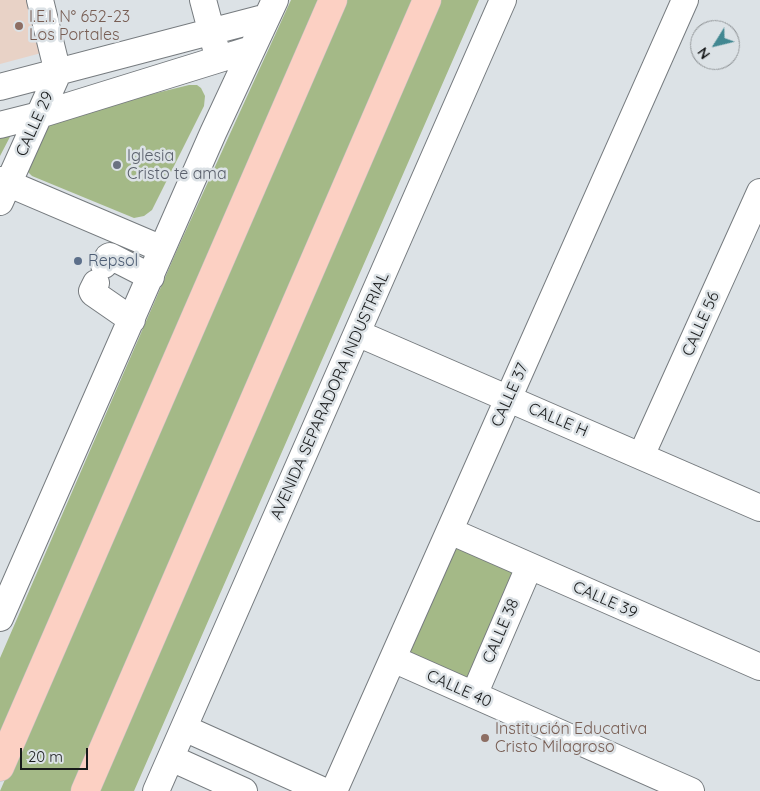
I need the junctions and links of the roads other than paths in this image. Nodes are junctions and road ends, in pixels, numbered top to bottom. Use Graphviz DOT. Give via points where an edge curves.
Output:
graph roads {
  1 [pos="40,0"];
  2 [pos="203,0"];
  3 [pos="333,0"];
  4 [pos="427,0"];
  5 [pos="503,0"];
  6 [pos="685,0"];
  7 [pos="271,8"];
  8 [pos="211,32"];
  9 [pos="252,49"];
  10 [pos="218,59"];
  11 [pos="58,72"];
  12 [pos="0,87"];
  13 [pos="39,115"];
  14 [pos="0,125"];
  15 [pos="3,188"];
  16 [pos="760,192"];
  17 [pos="162,249"];
  18 [pos="150,277"];
  19 [pos="132,320"];
  20 [pos="357,333"];
  21 [pos="508,399"];
  22 [pos="641,456"];
  23 [pos="760,508"];
  24 [pos="450,531"];
  25 [pos="529,567"];
  26 [pos="0,618"];
  27 [pos="393,659"];
  28 [pos="760,668"];
  29 [pos="474,695"];
  30 [pos="184,728"];
  31 [pos="171,758"];
  32 [pos="0,767"];
  33 [pos="85,791"];
  34 [pos="156,791"];
  35 [pos="244,791"];
  36 [pos="324,791"];
  37 [pos="334,791"];
  38 [pos="691,791"];
  1 -- 11 [label="street"];
  2 -- 8 [label="street"];
  3 -- 32 [label="main road"];
  4 -- 33 [label="main road"];
  5 -- 20 [label="street, AVENIDA SEPARADORA INDUSTRIAL"];
  6 -- 21 [label="street, CALLE 37"];
  7 -- 8 [label="street"];
  7 -- 9 [label="street"];
  8 -- 10 [label="street"];
  8 -- 11 [label="street"];
  9 -- 10 [label="street"];
  9 -- 17 [label="street"];
  10 -- 13 [label="street"];
  11 -- 12 [label="street"];
  11 -- 13 [label="street, CALLE 29"];
  13 -- 14 [label="street"];
  13 -- 15 [label="street, CALLE 29"];
  15 -- 17 [label="street"];
  16 -- 22 [label="street, CALLE 56"];
  17 -- 18 [label="street"];
  18 -- 19 [label="street"];
  18 -- 19 [label="street" via="110,256 92,291"];
  19 -- 26 [label="street"];
  20 -- 21 [label="street, CALLE H"];
  20 -- 30 [label="street, AVENIDA SEPARADORA INDUSTRIAL"];
  21 -- 22 [label="street, CALLE H"];
  21 -- 24 [label="street, CALLE 37"];
  22 -- 23 [label="street, CALLE H"];
  24 -- 25 [label="street, CALLE 39"];
  24 -- 27 [label="street, CALLE 37"];
  25 -- 28 [label="street, CALLE 39"];
  25 -- 29 [label="street, CALLE 38"];
  27 -- 29 [label="street, CALLE 40"];
  27 -- 37 [label="street, CALLE 37"];
  29 -- 38 [label="street, CALLE 40"];
  30 -- 31 [label="street, AVENIDA SEPARADORA INDUSTRIAL"];
  30 -- 36 [label="street"];
  31 -- 34 [label="street, AVENIDA SEPARADORA INDUSTRIAL"];
  31 -- 35 [label="street"];
}
